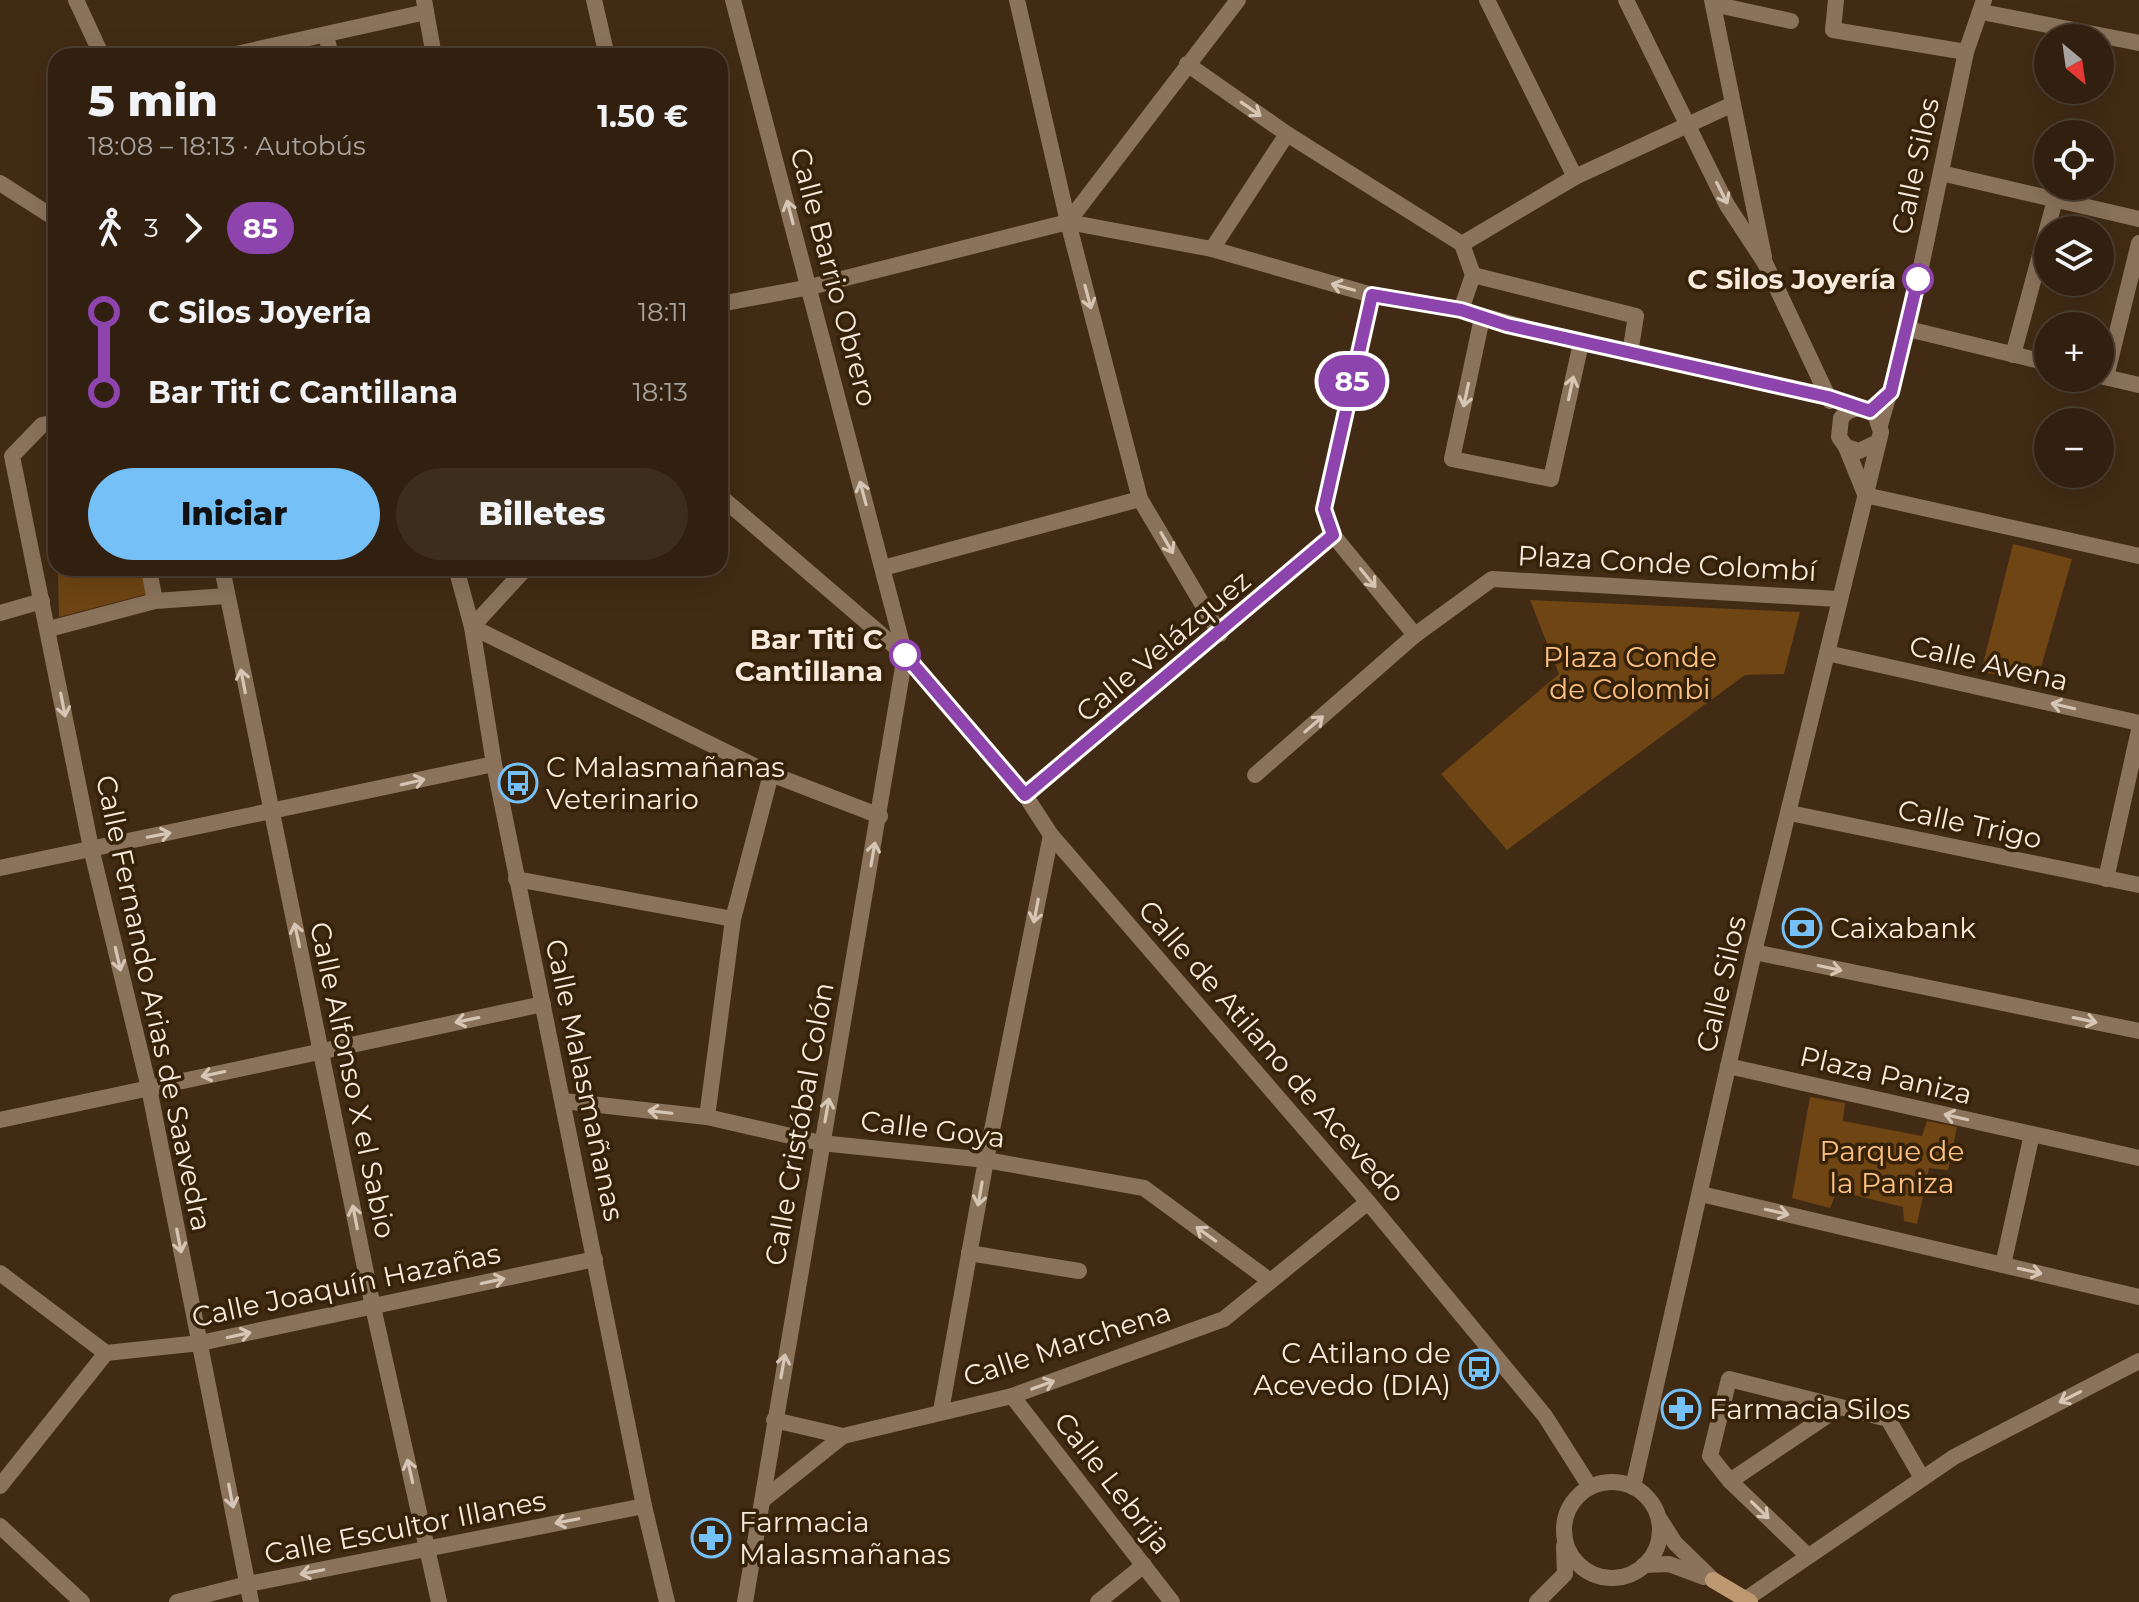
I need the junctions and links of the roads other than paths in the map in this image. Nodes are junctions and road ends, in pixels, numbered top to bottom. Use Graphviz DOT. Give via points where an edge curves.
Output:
graph roads {
  1 [pos="76,0"];
  2 [pos="594,0"];
  3 [pos="733,0"];
  4 [pos="1017,0"];
  5 [pos="1238,0"];
  6 [pos="1487,0"];
  7 [pos="1626,0"];
  8 [pos="1836,0"];
  9 [pos="1712,2"];
  10 [pos="425,6"];
  11 [pos="1983,6"];
  12 [pos="1791,21"];
  13 [pos="326,35"];
  14 [pos="2139,43"];
  15 [pos="98,48"];
  16 [pos="265,48"];
  17 [pos="329,48"];
  18 [pos="433,48"];
  19 [pos="605,48"];
  20 [pos="1966,52"];
  21 [pos="1187,64"];
  22 [pos="1731,105"];
  23 [pos="1686,123"];
  24 [pos="1287,134"];
  25 [pos="1941,173"];
  26 [pos="1575,177"];
  27 [pos="0,183"];
  28 [pos="2034,195"];
  29 [pos="2055,200"];
  30 [pos="48,214"];
  31 [pos="2139,219"];
  32 [pos="1068,222"];
  33 [pos="2139,243"];
  34 [pos="1462,244"];
  35 [pos="1212,249"];
  36 [pos="1765,263"];
  37 [pos="1473,275"];
  38 [pos="810,287"];
  39 [pos="1372,295"];
  40 [pos="728,302"];
  41 [pos="1461,310"];
  42 [pos="1482,318"];
  43 [pos="1908,329"];
  44 [pos="2114,335"];
  45 [pos="1581,343"];
  46 [pos="1630,353"];
  47 [pos="2013,355"];
  48 [pos="2034,360"];
  49 [pos="2114,379"];
  50 [pos="2139,385"];
  51 [pos="1891,392"];
  52 [pos="1828,397"];
  53 [pos="1863,410"];
  54 [pos="1838,424"];
  55 [pos="48,425"];
  56 [pos="1880,425"];
  57 [pos="1876,443"];
  58 [pos="1846,447"];
  59 [pos="1865,495"];
  60 [pos="1140,499"];
  61 [pos="728,503"];
  62 [pos="1333,535"];
  63 [pos="2139,556"];
  64 [pos="883,568"];
  65 [pos="150,576"];
  66 [pos="223,576"];
  67 [pos="458,576"];
  68 [pos="519,576"];
  69 [pos="226,596"];
  70 [pos="1838,599"];
  71 [pos="42,601"];
  72 [pos="155,601"];
  73 [pos="0,613"];
  74 [pos="472,627"];
  75 [pos="49,629"];
  76 [pos="1220,634"];
  77 [pos="1415,635"];
  78 [pos="1827,653"];
  79 [pos="905,655"];
  80 [pos="2139,723"];
  81 [pos="2139,730"];
  82 [pos="494,764"];
  83 [pos="771,774"];
  84 [pos="1255,775"];
  85 [pos="1025,795"];
  86 [pos="1790,813"];
  87 [pos="270,814"];
  88 [pos="880,816"];
  89 [pos="1051,835"];
  90 [pos="91,848"];
  91 [pos="0,868"];
  92 [pos="516,879"];
  93 [pos="2106,879"];
  94 [pos="2139,885"];
  95 [pos="733,919"];
  96 [pos="1754,952"];
  97 [pos="543,1004"];
  98 [pos="2139,1031"];
  99 [pos="322,1051"];
  100 [pos="1728,1066"];
  101 [pos="149,1088"];
  102 [pos="563,1101"];
  103 [pos="707,1117"];
  104 [pos="0,1120"];
  105 [pos="2032,1134"];
  106 [pos="821,1143"];
  107 [pos="2139,1158"];
  108 [pos="986,1160"];
  109 [pos="1701,1194"];
  110 [pos="1368,1202"];
  111 [pos="969,1253"];
  112 [pos="595,1259"];
  113 [pos="2003,1265"];
  114 [pos="1079,1271"];
  115 [pos="0,1273"];
  116 [pos="1269,1280"];
  117 [pos="2139,1297"];
  118 [pos="373,1307"];
  119 [pos="200,1343"];
  120 [pos="106,1353"];
  121 [pos="2139,1361"];
  122 [pos="1012,1396"];
  123 [pos="1840,1407"];
  124 [pos="941,1411"];
  125 [pos="774,1420"];
  126 [pos="843,1436"];
  127 [pos="1922,1478"];
  128 [pos="1730,1481"];
  129 [pos="0,1486"];
  130 [pos="1590,1487"];
  131 [pos="1633,1487"];
  132 [pos="764,1499"];
  133 [pos="644,1506"];
  134 [pos="1658,1517"];
  135 [pos="0,1526"];
  136 [pos="1564,1536"];
  137 [pos="428,1549"];
  138 [pos="1807,1555"];
  139 [pos="1144,1565"];
  140 [pos="1644,1565"];
  141 [pos="1713,1580"];
  142 [pos="248,1584"];
  143 [pos="1748,1600"];
  144 [pos="82,1602"];
  145 [pos="177,1602"];
  146 [pos="251,1602"];
  147 [pos="439,1602"];
  148 [pos="667,1602"];
  149 [pos="745,1602"];
  150 [pos="1098,1602"];
  151 [pos="1172,1602"];
  152 [pos="1537,1602"];
  1 -- 15 [label="street"];
  2 -- 19 [label="street"];
  38 -- 3 [label="street, Calle Barrio Obrero, one-way"];
  4 -- 32 [label="street"];
  5 -- 21 [label="street"];
  6 -- 26 [label="street"];
  7 -- 23 [label="street"];
  8 -- 20 [label="street" via="1833,30"];
  9 -- 12 [label="street"];
  9 -- 22 [label="street"];
  10 -- 13 [label="street"];
  10 -- 18 [label="street"];
  11 -- 14 [label="street"];
  11 -- 20 [label="street, Calle Silos"];
  13 -- 16 [label="street"];
  13 -- 17 [label="street"];
  20 -- 25 [label="street, Calle Silos"];
  21 -- 24 [label="street, one-way"];
  21 -- 32 [label="street"];
  22 -- 23 [label="street"];
  22 -- 36 [label="street"];
  23 -- 26 [label="street"];
  23 -- 36 [label="street, one-way" via="1727,205"];
  24 -- 34 [label="street"];
  24 -- 35 [label="street"];
  25 -- 28 [label="street"];
  25 -- 43 [label="street, Calle Silos"];
  26 -- 34 [label="street"];
  27 -- 30 [label="street"];
  29 -- 31 [label="street"];
  29 -- 47 [label="street"];
  32 -- 35 [label="street"];
  32 -- 38 [label="street"];
  32 -- 60 [label="street, one-way"];
  33 -- 44 [label="street"];
  34 -- 37 [label="street"];
  39 -- 35 [label="street, one-way"];
  36 -- 52 [label="street"];
  37 -- 41 [label="street"];
  37 -- 46 [label="street" via="1636,316"];
  38 -- 40 [label="street"];
  64 -- 38 [label="street, Calle Barrio Obrero, one-way"];
  39 -- 41 [label="street"];
  39 -- 62 [label="street" via="1324,509"];
  41 -- 42 [label="street"];
  42 -- 45 [label="street"];
  42 -- 45 [label="street, one-way" via="1452,459 1551,479"];
  43 -- 47 [label="street"];
  43 -- 51 [label="street, Calle Silos"];
  45 -- 46 [label="street"];
  46 -- 52 [label="street"];
  47 -- 48 [label="street"];
  49 -- 50 [label="street"];
  51 -- 53 [label="street"];
  51 -- 56 [label="street, Calle Silos"];
  52 -- 53 [label="street"];
  52 -- 54 [label="street"];
  53 -- 54 [label="street" via="1845,414"];
  53 -- 56 [label="street"];
  54 -- 58 [label="street"];
  55 -- 71 [label="street, Calle Fernando Arias de Saavedra" via="12,456"];
  56 -- 57 [label="street"];
  57 -- 58 [label="street" via="1859,451"];
  57 -- 59 [label="street, Calle Silos"];
  58 -- 59 [label="street"];
  59 -- 63 [label="street"];
  59 -- 70 [label="street, Calle Silos"];
  60 -- 64 [label="street"];
  60 -- 76 [label="street, one-way"];
  61 -- 79 [label="street, Calle de Atilano de Acevedo"];
  62 -- 76 [label="street, Calle Velázquez"];
  62 -- 77 [label="street, one-way"];
  64 -- 79 [label="street, Calle Barrio Obrero"];
  65 -- 72 [label="street"];
  66 -- 69 [label="street, Calle Alfonso X el Sabio"];
  67 -- 74 [label="street, Calle Malasmañanas"];
  68 -- 74 [label="street"];
  69 -- 72 [label="street"];
  87 -- 69 [label="street, Calle Alfonso X el Sabio, one-way"];
  70 -- 77 [label="street, Plaza Conde Colombí" via="1492,579"];
  70 -- 78 [label="street, Calle Silos"];
  71 -- 73 [label="street"];
  71 -- 75 [label="street, Calle Fernando Arias de Saavedra"];
  72 -- 75 [label="street"];
  74 -- 82 [label="street, Calle Malasmañanas"];
  74 -- 83 [label="street"];
  75 -- 90 [label="street, Calle Fernando Arias de Saavedra, one-way"];
  76 -- 85 [label="street, Calle Velázquez"];
  84 -- 77 [label="street, one-way"];
  80 -- 78 [label="street, Calle Avena, one-way"];
  78 -- 86 [label="street, Calle Silos"];
  79 -- 85 [label="street, Calle de Atilano de Acevedo"];
  79 -- 88 [label="street, Calle Cristóbal Colón"];
  81 -- 93 [label="street"];
  87 -- 82 [label="street, one-way"];
  82 -- 92 [label="street, Calle Malasmañanas"];
  83 -- 88 [label="street"];
  83 -- 95 [label="street"];
  85 -- 89 [label="street, Calle de Atilano de Acevedo"];
  86 -- 93 [label="street, Calle Trigo"];
  86 -- 96 [label="street, Calle Silos"];
  90 -- 87 [label="street, one-way"];
  99 -- 87 [label="street, Calle Alfonso X el Sabio, one-way"];
  106 -- 88 [label="street, Calle Cristóbal Colón, one-way"];
  89 -- 108 [label="street, one-way"];
  89 -- 110 [label="street, Calle de Atilano de Acevedo"];
  90 -- 91 [label="street"];
  90 -- 101 [label="street, Calle Fernando Arias de Saavedra, one-way"];
  92 -- 95 [label="street"];
  92 -- 97 [label="street, Calle Malasmañanas"];
  93 -- 94 [label="street, Calle Trigo"];
  95 -- 103 [label="street"];
  96 -- 98 [label="street, one-way"];
  96 -- 100 [label="street, Calle Silos"];
  97 -- 99 [label="street, one-way"];
  97 -- 102 [label="street, Calle Malasmañanas"];
  99 -- 101 [label="street, one-way"];
  118 -- 99 [label="street, Calle Alfonso X el Sabio, one-way"];
  105 -- 100 [label="street, Plaza Paniza, one-way"];
  100 -- 109 [label="street, Calle Silos"];
  101 -- 104 [label="street"];
  101 -- 119 [label="street, Calle Fernando Arias de Saavedra, one-way"];
  103 -- 102 [label="street, Calle Goya, one-way"];
  102 -- 112 [label="street, Calle Malasmañanas"];
  103 -- 106 [label="street, Calle Goya"];
  105 -- 107 [label="street, Plaza Paniza"];
  105 -- 113 [label="street"];
  106 -- 108 [label="street, Calle Goya"];
  125 -- 106 [label="street, Calle Cristóbal Colón, one-way"];
  108 -- 111 [label="street, one-way"];
  116 -- 108 [label="street, Calle Goya, one-way" via="1144,1188"];
  109 -- 113 [label="street, one-way"];
  109 -- 131 [label="street, Calle Silos"];
  110 -- 116 [label="street, Calle Marchena"];
  110 -- 130 [label="street, Calle de Atilano de Acevedo" via="1545,1416"];
  111 -- 114 [label="street"];
  111 -- 124 [label="street"];
  118 -- 112 [label="street, Calle Joaquín Hazañas, one-way"];
  112 -- 133 [label="street, Calle Malasmañanas"];
  113 -- 117 [label="street, one-way"];
  115 -- 120 [label="street"];
  122 -- 116 [label="street, Calle Marchena, one-way" via="1224,1319"];
  119 -- 118 [label="street, Calle Joaquín Hazañas, one-way"];
  137 -- 118 [label="street, Calle Alfonso X el Sabio, one-way"];
  119 -- 120 [label="street, Calle Joaquín Hazañas"];
  119 -- 142 [label="street, Calle Fernando Arias de Saavedra, one-way"];
  120 -- 129 [label="street"];
  121 -- 127 [label="street, one-way"];
  122 -- 124 [label="street, Calle Marchena"];
  122 -- 139 [label="street, Calle Lebrija"];
  123 -- 127 [label="street" via="1888,1419"];
  123 -- 128 [label="street"];
  123 -- 128 [label="street" via="1729,1379 1710,1456"];
  124 -- 126 [label="street, Calle Marchena"];
  125 -- 126 [label="street"];
  125 -- 132 [label="street, Calle Cristóbal Colón"];
  126 -- 132 [label="street, Calle Marchena"];
  127 -- 138 [label="street"];
  128 -- 138 [label="street, one-way"];
  130 -- 131 [label="street" via="1619,1482"];
  130 -- 136 [label="street" via="1569,1507"];
  131 -- 134 [label="street" via="1645,1494"];
  132 -- 149 [label="street, Calle Cristóbal Colón"];
  133 -- 137 [label="street, Calle Escultor Illanes, one-way"];
  133 -- 148 [label="street, Calle Malasmañanas"];
  134 -- 140 [label="street" via="1658,1543"];
  134 -- 141 [label="street" via="1675,1543"];
  135 -- 144 [label="street"];
  136 -- 140 [label="street" via="1568,1551 1589,1572 1618,1577"];
  136 -- 152 [label="street" via="1565,1574"];
  137 -- 142 [label="street, Calle Escultor Illanes, one-way"];
  137 -- 147 [label="street, Calle Alfonso X el Sabio"];
  138 -- 143 [label="street"];
  139 -- 150 [label="street"];
  139 -- 151 [label="street, Calle Lebrija"];
  140 -- 141 [label="street" via="1669,1564"];
  141 -- 143 [label="street"];
  142 -- 145 [label="street, Calle Escultor Illanes"];
  142 -- 146 [label="street, Calle Fernando Arias de Saavedra"];
}
